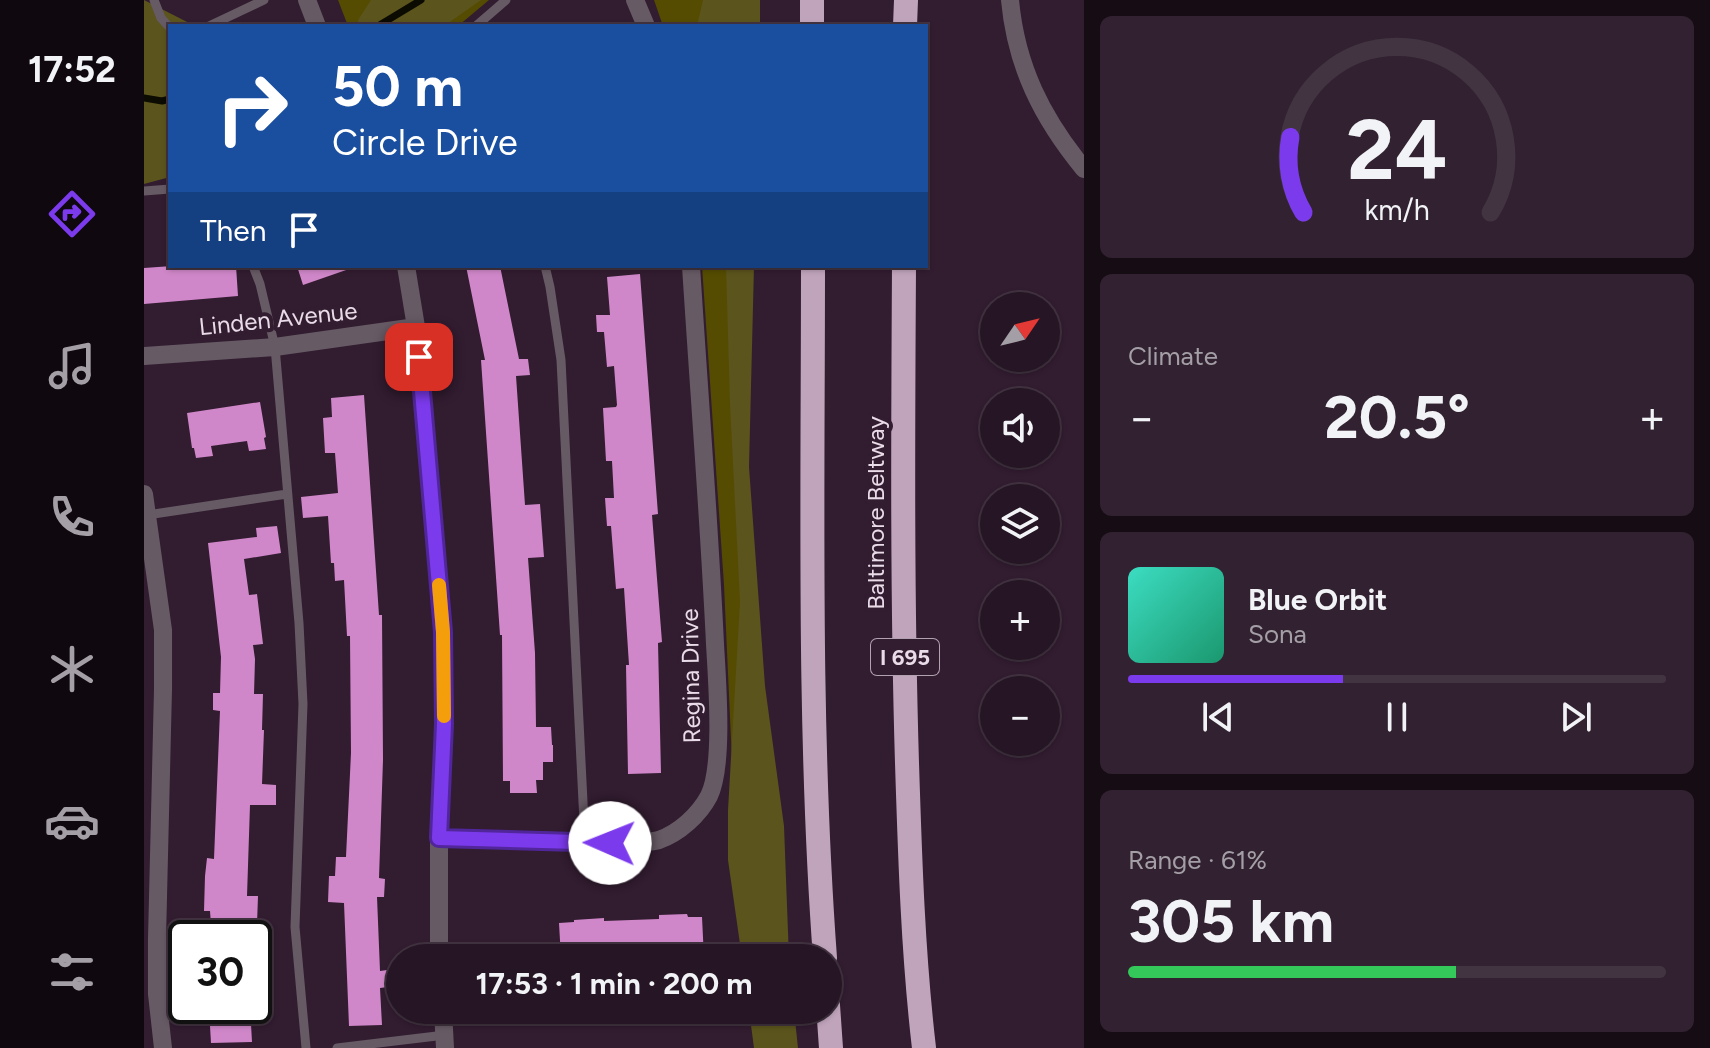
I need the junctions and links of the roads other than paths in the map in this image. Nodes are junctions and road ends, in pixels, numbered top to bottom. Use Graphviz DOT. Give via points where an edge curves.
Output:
graph roads {
  1 [pos="154,0"];
  2 [pos="264,0"];
  3 [pos="307,0"];
  4 [pos="506,0"];
  5 [pos="635,0"];
  6 [pos="812,0"];
  7 [pos="906,0"];
  8 [pos="1010,0"];
  9 [pos="213,24"];
  10 [pos="316,24"];
  11 [pos="479,24"];
  12 [pos="645,24"];
  13 [pos="812,24"];
  14 [pos="905,24"];
  15 [pos="168,26"];
  16 [pos="1084,169"];
  17 [pos="168,189"];
  18 [pos="144,191"];
  19 [pos="254,268"];
  20 [pos="406,268"];
  21 [pos="545,268"];
  22 [pos="691,268"];
  23 [pos="813,268"];
  24 [pos="904,268"];
  25 [pos="416,327"];
  26 [pos="275,347"];
  27 [pos="144,356"];
  28 [pos="144,494"];
  29 [pos="287,494"];
  30 [pos="147,515"];
  31 [pos="439,838"];
  32 [pos="585,842"];
  33 [pos="439,944"];
  34 [pos="824,944"];
  35 [pos="829,1024"];
  36 [pos="445,1041"];
  37 [pos="163,1048"];
  38 [pos="306,1048"];
  39 [pos="337,1048"];
  40 [pos="831,1048"];
  41 [pos="924,1048"];
  1 -- 15 [label="lane"];
  2 -- 9 [label="lane"];
  3 -- 10 [label="street"];
  4 -- 11 [label="lane"];
  5 -- 12 [label="street"];
  6 -- 13 [label="highway"];
  7 -- 14 [label="highway"];
  8 -- 16 [label="street" via="1015,38 1039,104"];
  17 -- 18 [label="lane"];
  19 -- 26 [label="lane"];
  20 -- 25 [label="street"];
  21 -- 32 [label="lane" via="561,360"];
  22 -- 32 [label="street, Regina Drive" via="713,593 717,767 698,813 660,840"];
  23 -- 34 [label="highway" via="814,717"];
  24 -- 41 [label="highway, Baltimore Beltway / I 695" via="910,878"];
  25 -- 26 [label="street, Linden Avenue"];
  25 -- 31 [label="street" via="443,632"];
  26 -- 27 [label="street, Linden Avenue"];
  26 -- 29 [label="lane"];
  28 -- 30 [label="street"];
  29 -- 30 [label="lane"];
  29 -- 38 [label="lane" via="303,704 295,927"];
  30 -- 37 [label="street" via="163,630 157,994"];
  31 -- 32 [label="street, Regina Drive"];
  31 -- 33 [label="street"];
  35 -- 40 [label="highway"];
  36 -- 39 [label="lane"];
}
